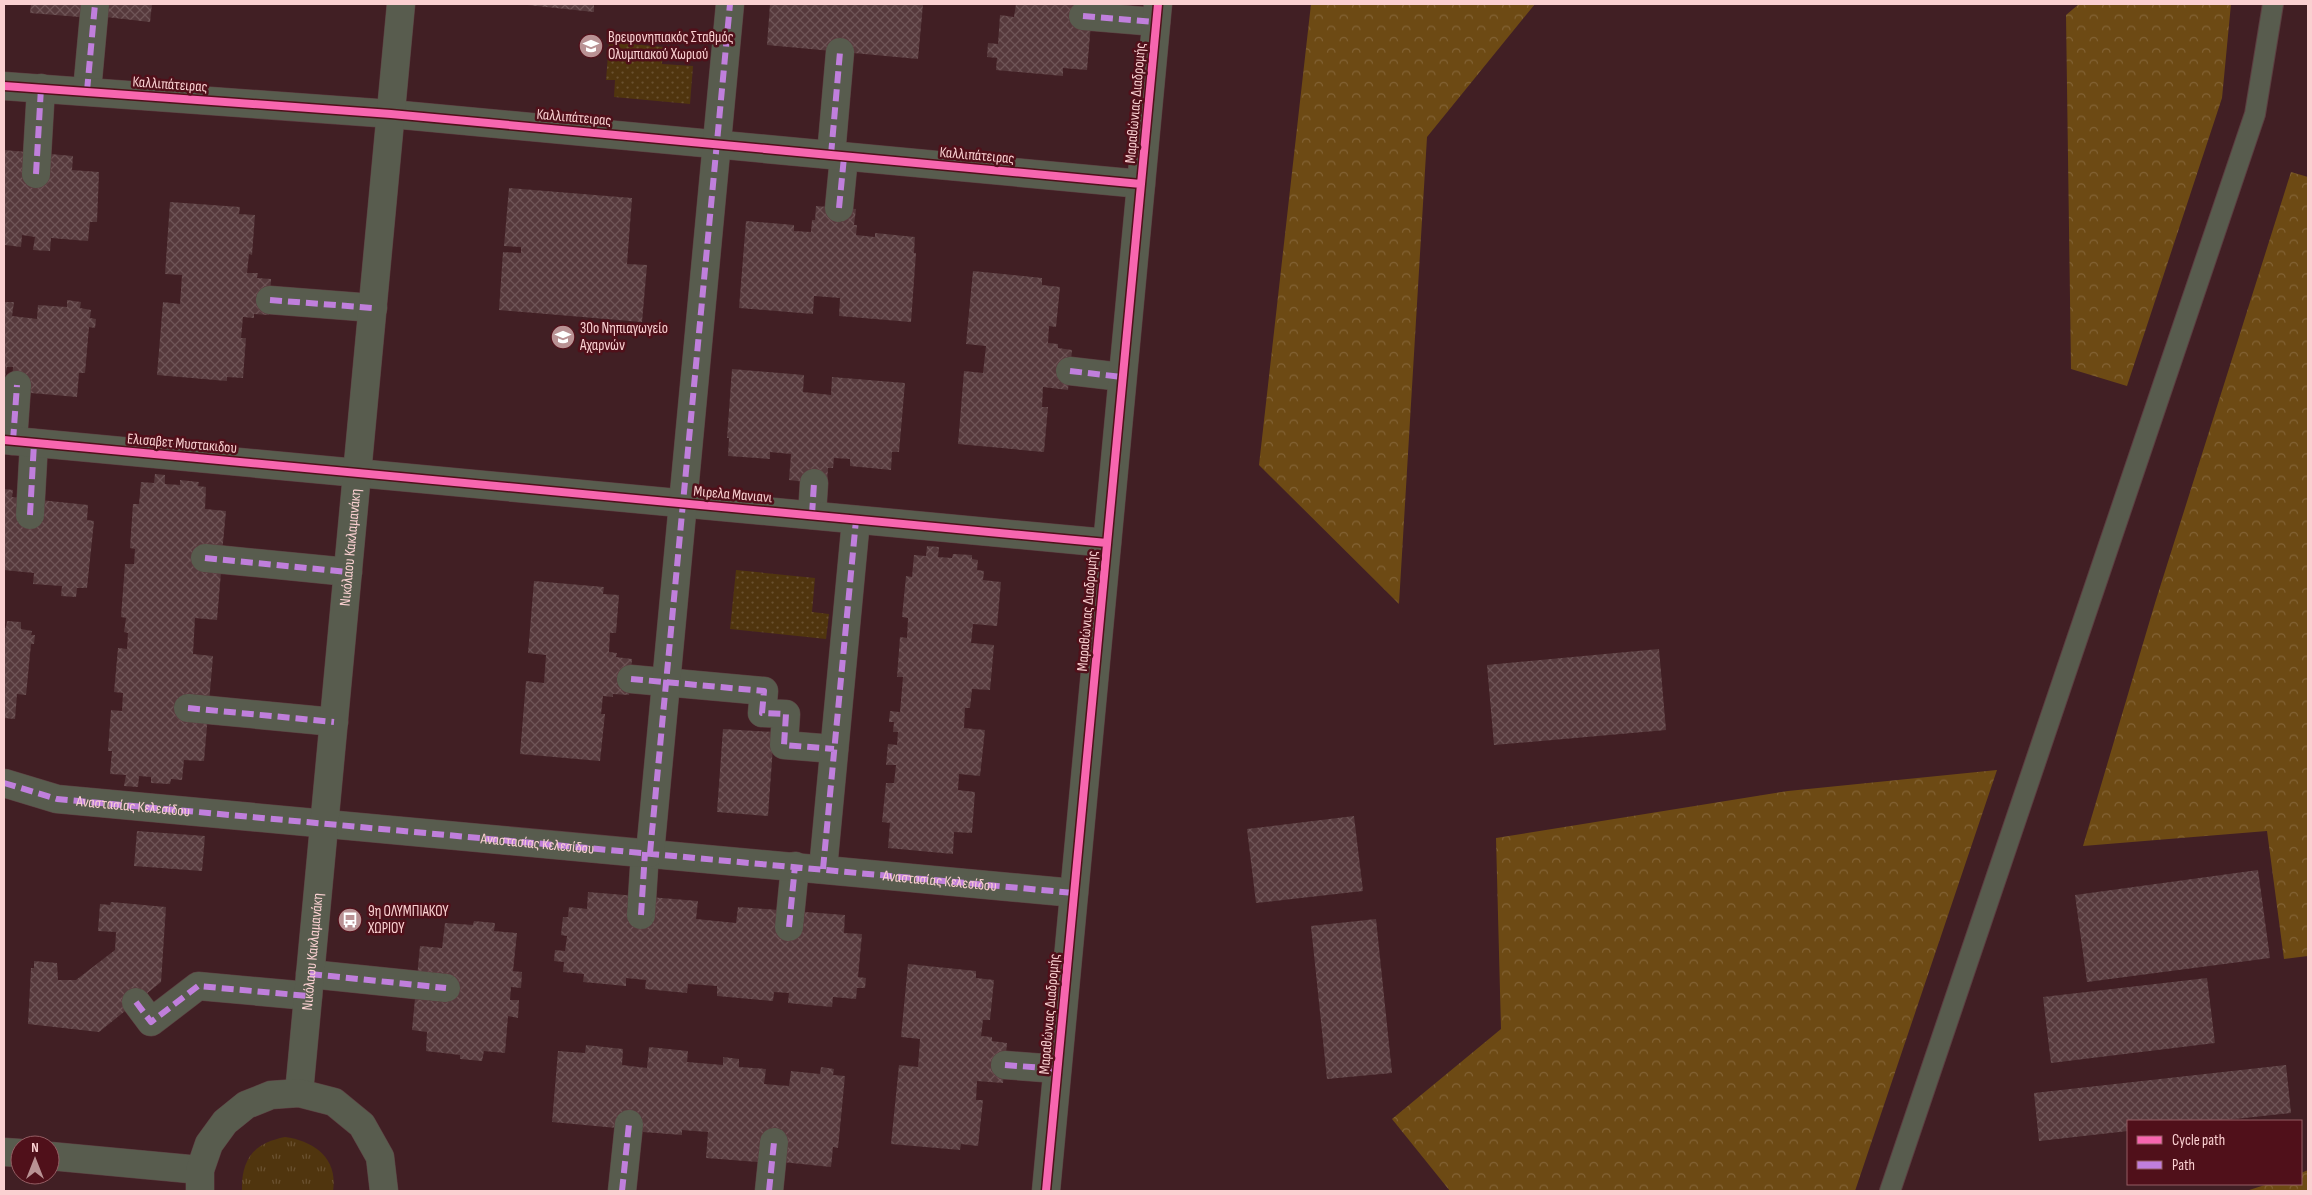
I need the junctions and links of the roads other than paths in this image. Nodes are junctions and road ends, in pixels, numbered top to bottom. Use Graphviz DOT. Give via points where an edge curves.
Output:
graph roads {
  1 [pos="95,4"];
  2 [pos="401,4"];
  3 [pos="730,4"];
  4 [pos="2273,4"];
  5 [pos="1157,13"];
  6 [pos="1083,16"];
  7 [pos="840,52"];
  8 [pos="4,86"];
  9 [pos="41,88"];
  10 [pos="87,92"];
  11 [pos="391,114"];
  12 [pos="717,144"];
  13 [pos="837,156"];
  14 [pos="36,174"];
  15 [pos="1141,184"];
  16 [pos="839,208"];
  17 [pos="270,300"];
  18 [pos="373,308"];
  19 [pos="1070,371"];
  20 [pos="1122,377"];
  21 [pos="17,385"];
  22 [pos="17,442"];
  23 [pos="357,473"];
  24 [pos="814,483"];
  25 [pos="683,504"];
  26 [pos="30,515"];
  27 [pos="812,515"];
  28 [pos="856,520"];
  29 [pos="1107,543"];
  30 [pos="205,558"];
  31 [pos="348,572"];
  32 [pos="631,679"];
  33 [pos="666,682"];
  34 [pos="188,708"];
  35 [pos="334,722"];
  36 [pos="834,749"];
  37 [pos="4,783"];
  38 [pos="324,822"];
  39 [pos="648,853"];
  40 [pos="795,866"];
  41 [pos="823,869"];
  42 [pos="1074,893"];
  43 [pos="641,915"];
  44 [pos="789,927"];
  45 [pos="309,985"];
  46 [pos="446,988"];
  47 [pos="136,1002"];
  48 [pos="1004,1065"];
  49 [pos="1058,1069"];
  50 [pos="299,1093"];
  51 [pos="629,1124"];
  52 [pos="774,1142"];
  53 [pos="60,1158"];
  54 [pos="200,1181"];
  55 [pos="384,1191"];
  56 [pos="622,1191"];
  57 [pos="769,1191"];
  58 [pos="1046,1191"];
  59 [pos="1890,1191"];
  1 -- 10 [label="street"];
  2 -- 11 [label="street, Νικόλαου Κακλαμανάκη"];
  3 -- 12 [label="street"];
  4 -- 59 [label="lane" via="2255,114"];
  5 -- 6 [label="street"];
  5 -- 15 [label="street, Μαραθώνιας Διαδρομής"];
  7 -- 13 [label="street"];
  8 -- 9 [label="street, Καλλιπάτειρας"];
  9 -- 10 [label="street, Καλλιπάτειρας"];
  9 -- 14 [label="street"];
  10 -- 11 [label="street, Καλλιπάτειρας"];
  11 -- 12 [label="street, Καλλιπάτειρας"];
  11 -- 18 [label="street, Νικόλαου Κακλαμανάκη"];
  12 -- 13 [label="street, Καλλιπάτειρας"];
  12 -- 25 [label="street"];
  13 -- 15 [label="street, Καλλιπάτειρας"];
  13 -- 16 [label="street"];
  15 -- 20 [label="street, Μαραθώνιας Διαδρομής"];
  17 -- 18 [label="street"];
  18 -- 23 [label="street, Νικόλαου Κακλαμανάκη"];
  19 -- 20 [label="street"];
  20 -- 29 [label="street, Μαραθώνιας Διαδρομής"];
  21 -- 22 [label="street"];
  22 -- 23 [label="street, Ελισαβετ Μυστακιδου"];
  22 -- 26 [label="street"];
  23 -- 25 [label="street, Μιρελα Μανιανι"];
  23 -- 31 [label="street, Νικόλαου Κακλαμανάκη"];
  24 -- 27 [label="street"];
  25 -- 27 [label="street, Μιρελα Μανιανι"];
  25 -- 33 [label="street"];
  27 -- 28 [label="street, Μιρελα Μανιανι"];
  28 -- 29 [label="street, Μιρελα Μανιανι"];
  28 -- 36 [label="street"];
  29 -- 42 [label="street, Μαραθώνιας Διαδρομής"];
  30 -- 31 [label="street"];
  31 -- 35 [label="street, Νικόλαου Κακλαμανάκη"];
  32 -- 33 [label="street"];
  33 -- 36 [label="street" via="764,690 762,713 786,714 784,745"];
  33 -- 39 [label="street"];
  34 -- 35 [label="street"];
  35 -- 38 [label="street, Νικόλαου Κακλαμανάκη"];
  36 -- 41 [label="street"];
  37 -- 38 [label="street, Αναστασίας Κελεσίδου" via="57,799"];
  38 -- 39 [label="street, Αναστασίας Κελεσίδου"];
  38 -- 45 [label="street, Νικόλαου Κακλαμανάκη"];
  39 -- 40 [label="street, Αναστασίας Κελεσίδου"];
  39 -- 43 [label="street"];
  40 -- 41 [label="street, Αναστασίας Κελεσίδου"];
  40 -- 44 [label="street"];
  41 -- 42 [label="street, Αναστασίας Κελεσίδου"];
  42 -- 49 [label="street, Μαραθώνιας Διαδρομής"];
  45 -- 46 [label="street"];
  45 -- 47 [label="street" via="198,986 151,1022"];
  45 -- 50 [label="street, Νικόλαου Κακλαμανάκη"];
  48 -- 49 [label="street"];
  49 -- 58 [label="street, Μαραθώνιας Διαδρομής"];
  50 -- 54 [label="street" via="271,1095 246,1105 225,1122 209,1144"];
  50 -- 55 [label="street" via="334,1102 362,1125 380,1157"];
  51 -- 56 [label="street"];
  52 -- 57 [label="street"];
  53 -- 54 [label="street"];
}
